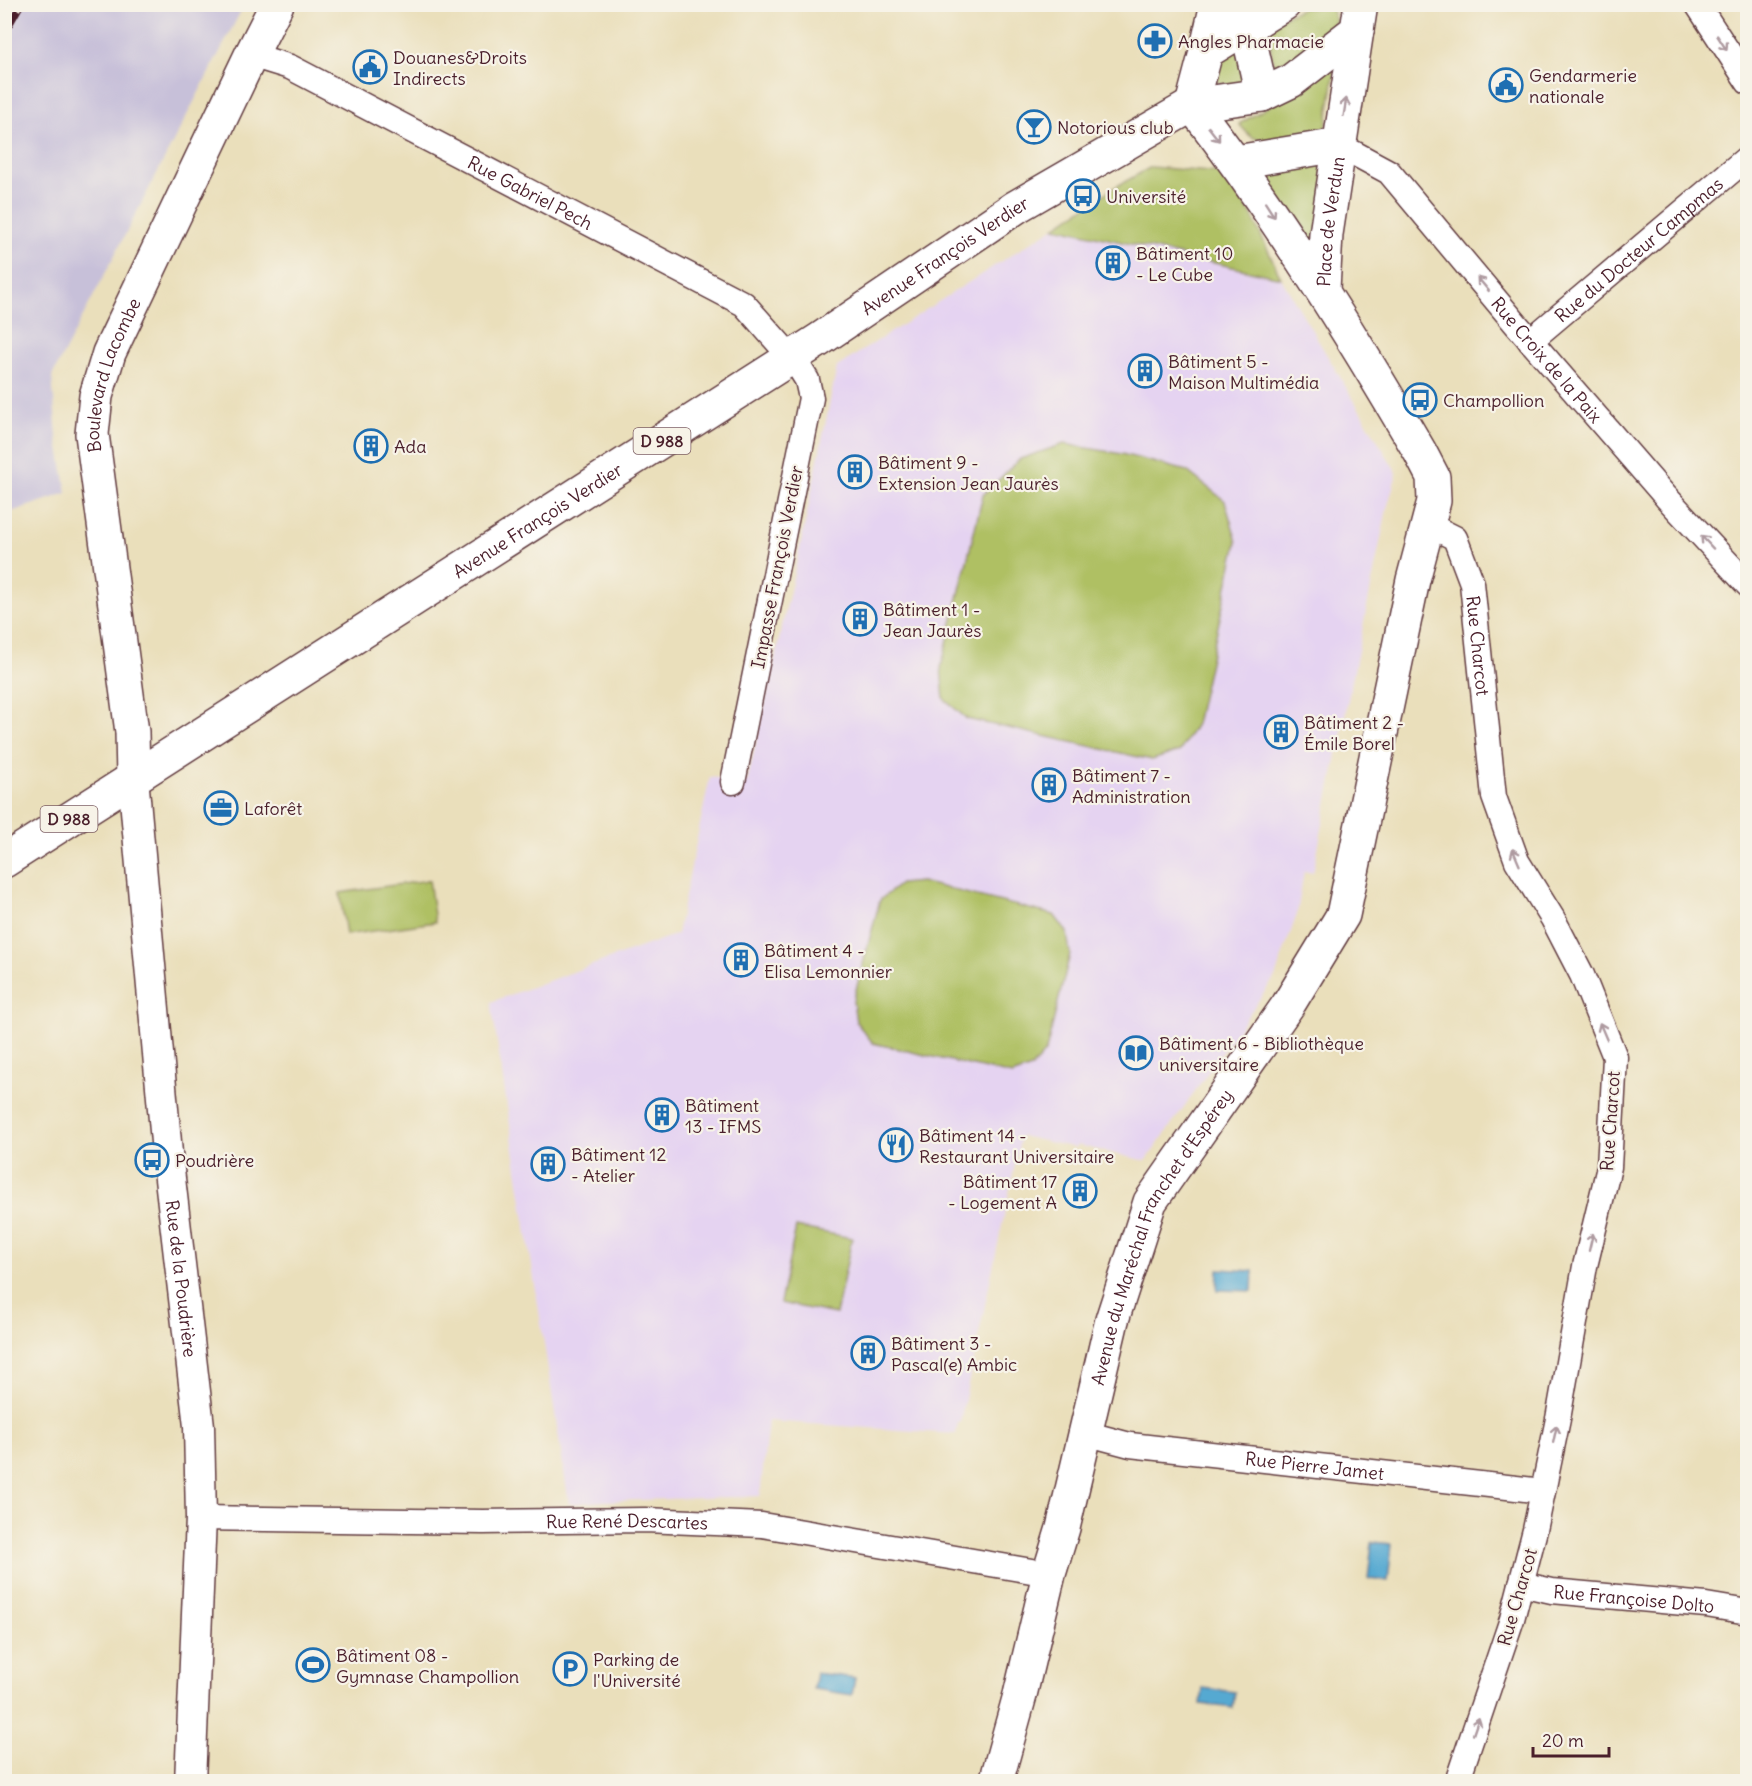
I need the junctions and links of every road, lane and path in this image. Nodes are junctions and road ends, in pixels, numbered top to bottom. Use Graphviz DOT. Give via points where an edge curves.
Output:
graph roads {
  1 [pos="277,4"];
  2 [pos="1217,4"];
  3 [pos="1284,4"];
  4 [pos="1697,4"];
  5 [pos="1244,16"];
  6 [pos="1359,17"];
  7 [pos="1206,52"];
  8 [pos="251,55"];
  9 [pos="1748,82"];
  10 [pos="1262,95"];
  11 [pos="1192,105"];
  12 [pos="1339,145"];
  13 [pos="1748,157"];
  14 [pos="1236,162"];
  15 [pos="1323,290"];
  16 [pos="1530,341"];
  17 [pos="790,358"];
  18 [pos="1429,525"];
  19 [pos="1748,585"];
  20 [pos="133,777"];
  21 [pos="733,782"];
  22 [pos="4,861"];
  23 [pos="1086,1435"];
  24 [pos="1543,1491"];
  25 [pos="201,1518"];
  26 [pos="1049,1575"];
  27 [pos="1521,1584"];
  28 [pos="1748,1612"];
  29 [pos="190,1782"];
  30 [pos="996,1782"];
  31 [pos="1457,1782"];
  1 -- 8 [label="main road, Boulevard Lacombe"];
  2 -- 7 [label="main road"];
  3 -- 5 [label="main road"];
  4 -- 9 [label="street, one-way"];
  5 -- 7 [label="main road"];
  5 -- 10 [label="main road"];
  6 -- 10 [label="main road, Place de Verdun" via="1291,81"];
  12 -- 6 [label="main road, Place de Verdun, one-way"];
  7 -- 11 [label="main road"];
  8 -- 17 [label="street, Rue Gabriel Pech" via="290,68 744,304"];
  8 -- 20 [label="main road, Boulevard Lacombe" via="109,354 96,396 92,434 132,732"];
  10 -- 11 [label="main road, Place de Verdun"];
  11 -- 14 [label="main road, Place de Verdun, one-way"];
  11 -- 17 [label="main road, Avenue François Verdier / D 988" via="1016,207"];
  12 -- 14 [label="main road, Place de Verdun"];
  12 -- 15 [label="main road, Place de Verdun" via="1326,234"];
  16 -- 12 [label="street, Rue Croix de la Paix, one-way" via="1389,172"];
  13 -- 16 [label="street, Rue du Docteur Campmas"];
  14 -- 15 [label="main road, Place de Verdun, one-way"];
  15 -- 18 [label="main road, Avenue du Maréchal Franchet d'Espérey" via="1433,477"];
  19 -- 16 [label="street, Rue Croix de la Paix, one-way"];
  17 -- 20 [label="main road, Avenue François Verdier / D 988"];
  17 -- 21 [label="street, Impasse François Verdier" via="807,380 811,398"];
  18 -- 23 [label="main road, Avenue du Maréchal Franchet d'Espérey" via="1413,580 1343,915 1288,1005 1150,1202 1112,1320"];
  24 -- 18 [label="street, Rue Charcot, one-way" via="1585,1266 1609,1167 1615,1058 1577,966 1517,861 1494,797 1472,583 1455,538"];
  20 -- 22 [label="main road, Avenue François Verdier / D 988"];
  20 -- 25 [label="street, Rue de la Poudrière" via="167,1153 199,1426"];
  23 -- 24 [label="street, Rue Pierre Jamet" via="1130,1445"];
  23 -- 26 [label="main road, Avenue du Maréchal Franchet d'Espérey"];
  24 -- 27 [label="street, Rue Charcot"];
  25 -- 26 [label="street, Rue René Descartes" via="645,1520 762,1525"];
  25 -- 29 [label="street, Rue de la Poudrière"];
  26 -- 30 [label="main road, Avenue du Maréchal Franchet d'Espérey"];
  27 -- 28 [label="street, Rue Françoise Dolto" via="1552,1591"];
  31 -- 27 [label="street, Rue Charcot, one-way"];
}
